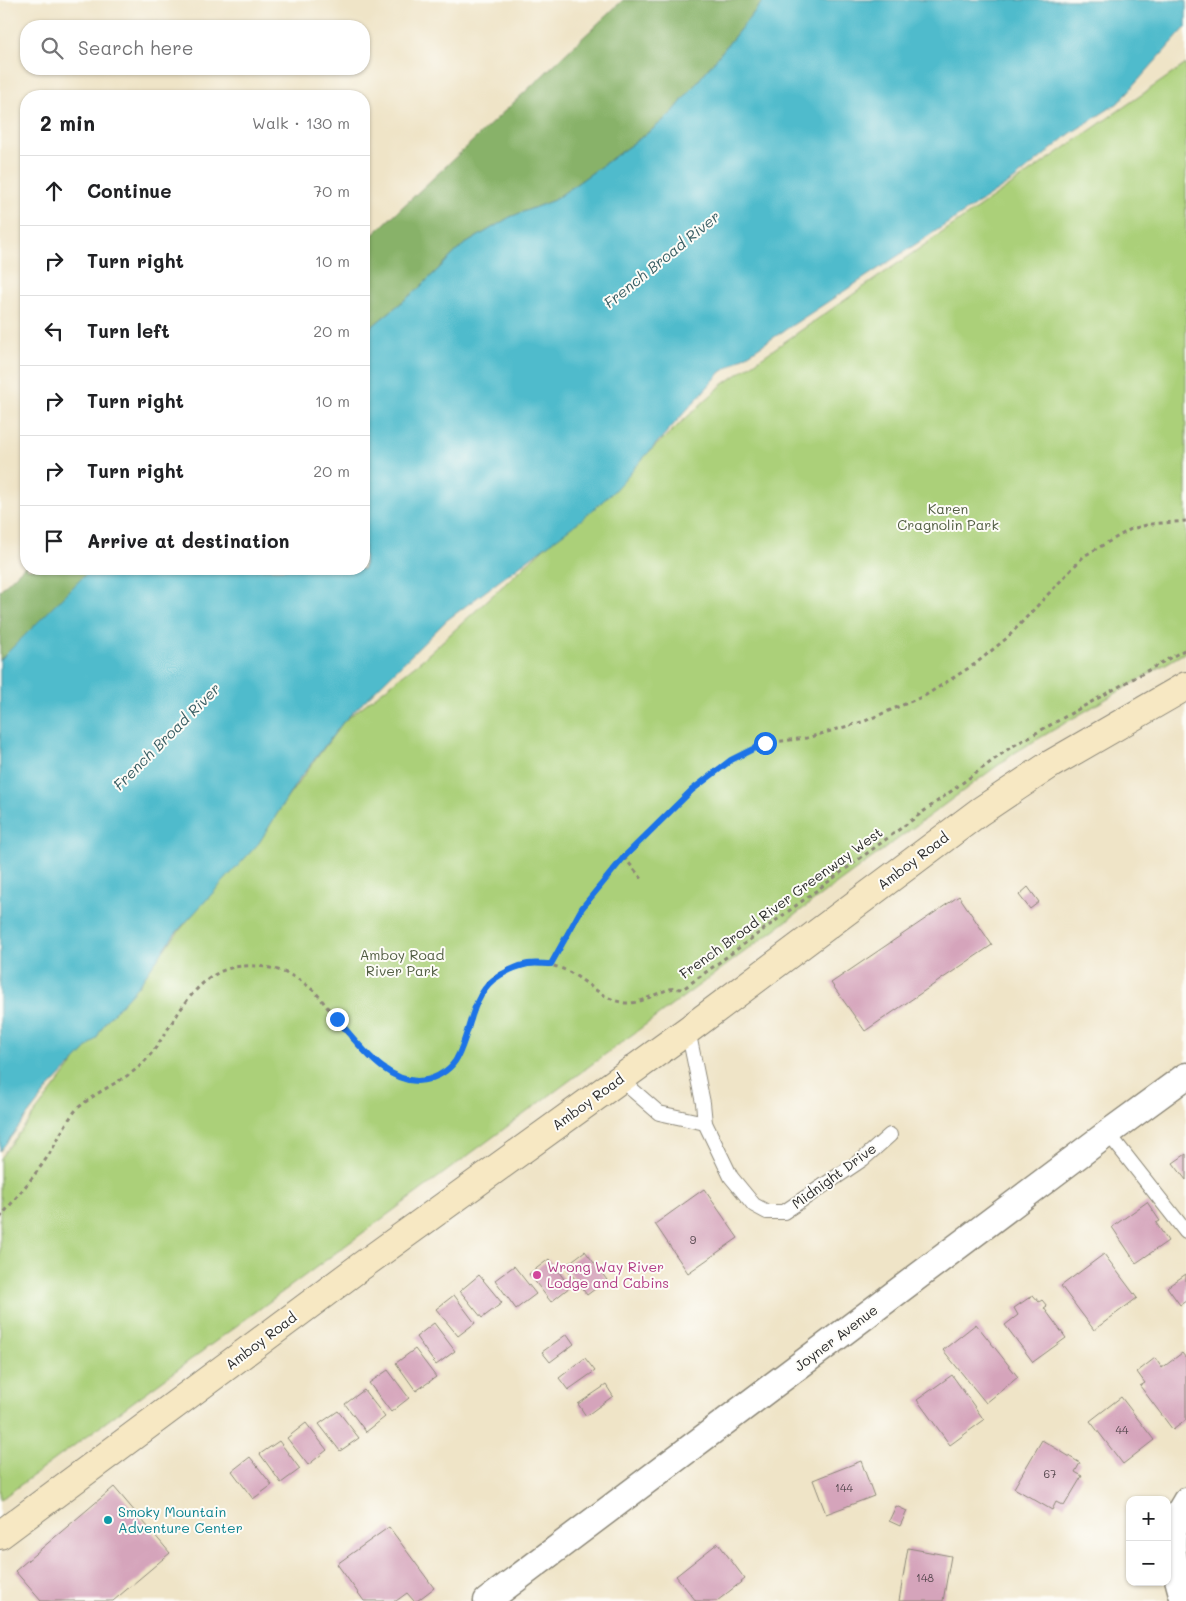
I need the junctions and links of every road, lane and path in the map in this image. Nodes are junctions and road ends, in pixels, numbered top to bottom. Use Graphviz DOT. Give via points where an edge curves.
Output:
graph roads {
  1 [pos="1186,521"];
  2 [pos="1186,648"];
  3 [pos="1186,686"];
  4 [pos="624,857"];
  5 [pos="642,879"];
  6 [pos="551,964"];
  7 [pos="688,1030"];
  8 [pos="1186,1076"];
  9 [pos="620,1079"];
  10 [pos="705,1123"];
  11 [pos="1108,1133"];
  12 [pos="890,1135"];
  13 [pos="0,1218"];
  14 [pos="1186,1232"];
  15 [pos="1186,1501"];
  16 [pos="0,1535"];
  17 [pos="487,1601"];
  18 [pos="1184,1601"];
  1 -- 4 [label="path" via="1132,529 1084,556 1007,638 975,664 926,695 865,721 807,738 765,743 731,760 692,790"];
  2 -- 6 [label="path, French Broad River Greenway West" via="1011,748 683,990 671,989 628,1003 611,999 567,970"];
  3 -- 7 [label="main road, Amboy Road" via="1051,764 979,812"];
  4 -- 5 [label="path"];
  4 -- 6 [label="path" via="582,908"];
  6 -- 13 [label="path, French Broad River Greenway West" via="528,964 492,980 477,1003 456,1060 435,1078 415,1081 385,1070 353,1038 318,994 291,976 266,966 233,968 208,980 188,998 143,1063 92,1096 74,1112 47,1157"];
  7 -- 9 [label="main road, Amboy Road"];
  7 -- 10 [label="lane, Midnight Drive"];
  8 -- 11 [label="street, Joyner Avenue"];
  9 -- 10 [label="lane" via="659,1113"];
  9 -- 16 [label="main road, Amboy Road" via="352,1273"];
  10 -- 12 [label="lane, Midnight Drive" via="731,1177 754,1205 767,1212 784,1212 863,1159"];
  11 -- 14 [label="lane"];
  11 -- 17 [label="street, Joyner Avenue"];
  15 -- 18 [label="street" via="1179,1511 1171,1543"];
}
